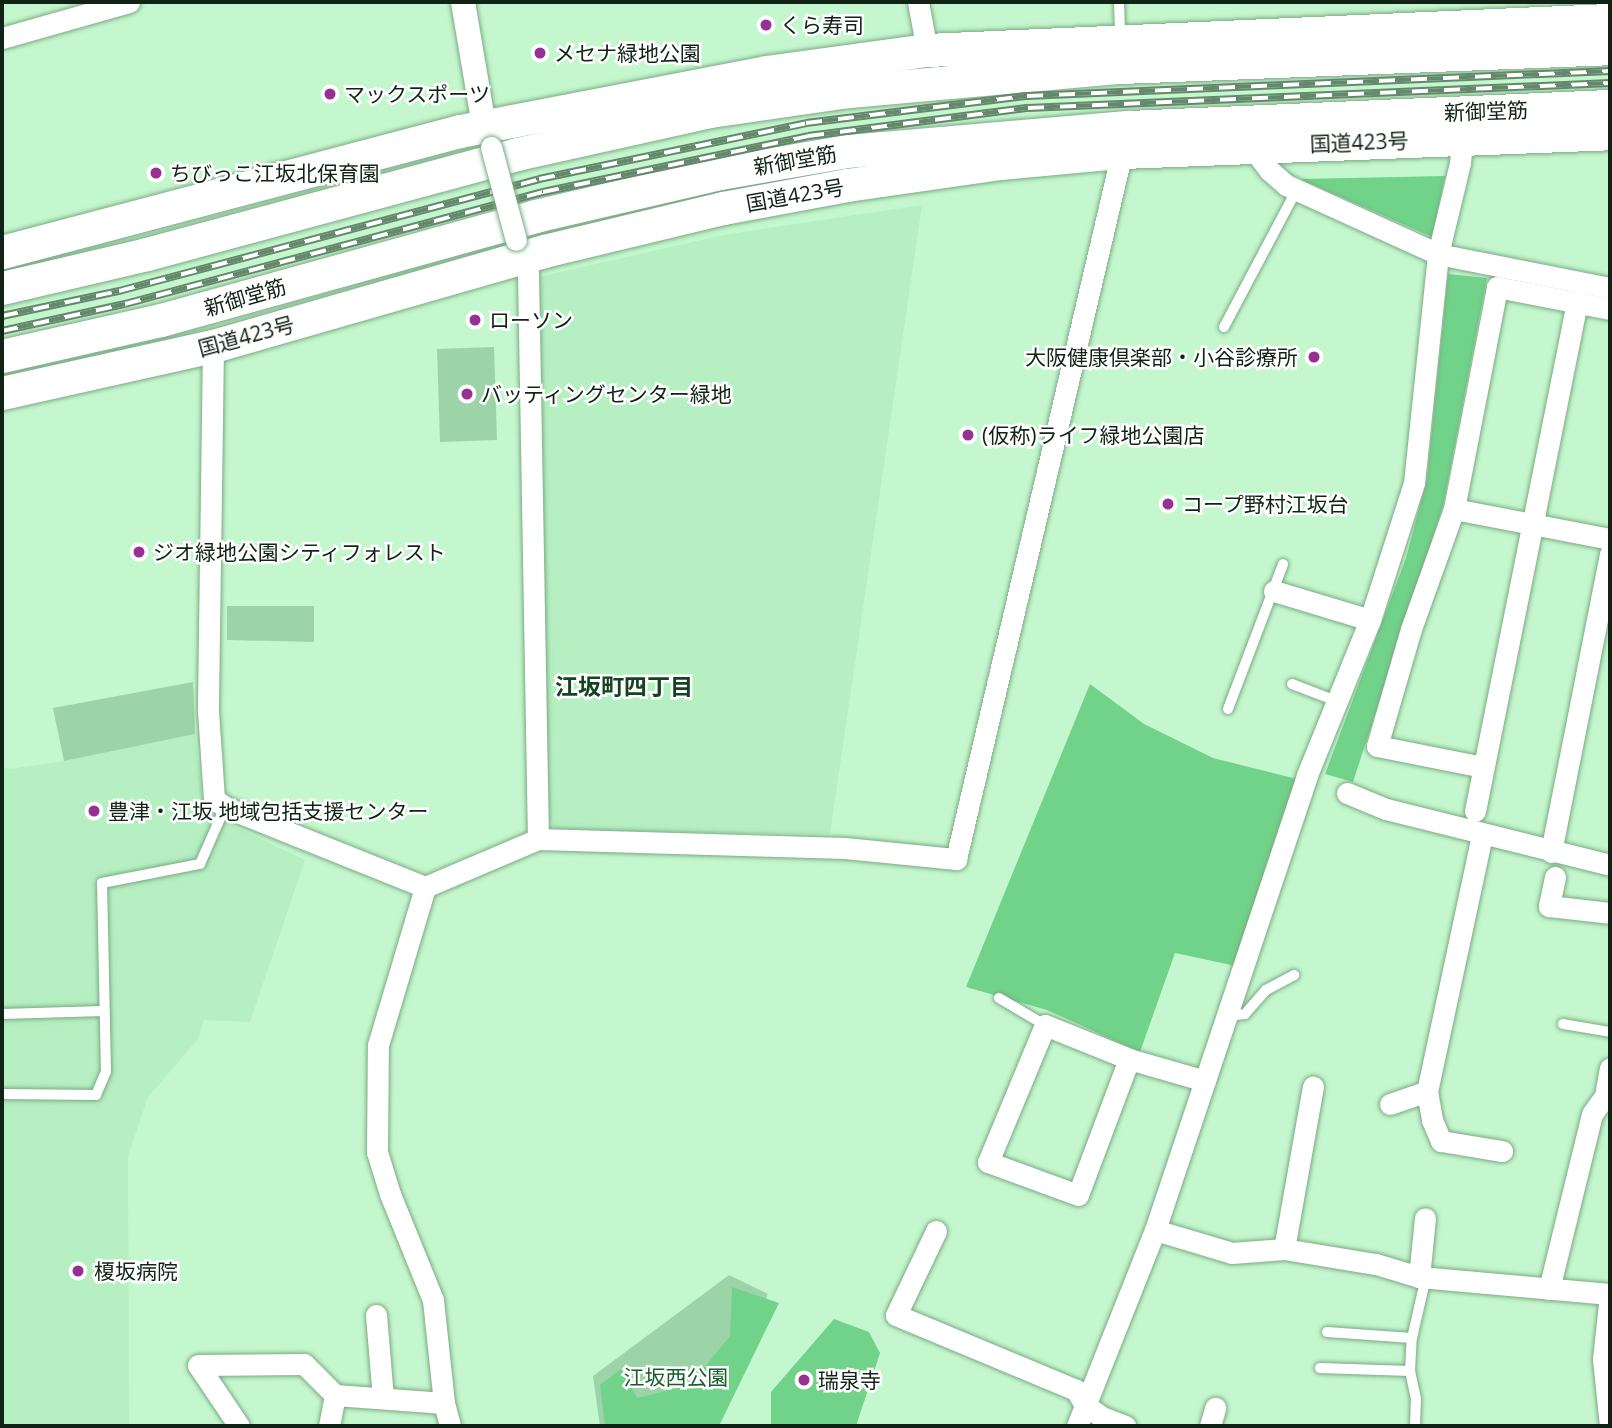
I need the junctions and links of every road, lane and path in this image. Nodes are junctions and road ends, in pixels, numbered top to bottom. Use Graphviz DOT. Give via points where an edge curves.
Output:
graph roads {
  1 [pos="129,2"];
  2 [pos="463,2"];
  3 [pos="918,2"];
  4 [pos="1119,2"];
  5 [pos="79,9"];
  6 [pos="1610,20"];
  7 [pos="2,38"];
  8 [pos="1121,41"];
  9 [pos="1610,47"];
  10 [pos="927,50"];
  11 [pos="1610,106"];
  12 [pos="1610,133"];
  13 [pos="488,136"];
  14 [pos="1462,139"];
  15 [pos="1251,146"];
  16 [pos="1122,152"];
  17 [pos="1297,190"];
  18 [pos="520,248"];
  19 [pos="2,252"];
  20 [pos="1438,254"];
  21 [pos="2,288"];
  22 [pos="1610,288"];
  23 [pos="1577,302"];
  24 [pos="1610,309"];
  25 [pos="1224,327"];
  26 [pos="213,346"];
  27 [pos="2,356"];
  28 [pos="2,393"];
  29 [pos="1454,509"];
  30 [pos="1532,524"];
  31 [pos="1610,539"];
  32 [pos="1610,554"];
  33 [pos="1283,564"];
  34 [pos="1274,591"];
  35 [pos="1370,620"];
  36 [pos="1292,684"];
  37 [pos="1336,701"];
  38 [pos="1228,709"];
  39 [pos="1483,767"];
  40 [pos="1347,793"];
  41 [pos="225,807"];
  42 [pos="1475,811"];
  43 [pos="1482,835"];
  44 [pos="538,839"];
  45 [pos="1550,852"];
  46 [pos="1610,865"];
  47 [pos="1555,877"];
  48 [pos="425,887"];
  49 [pos="1610,913"];
  50 [pos="1294,975"];
  51 [pos="999,998"];
  52 [pos="104,1011"];
  53 [pos="2,1014"];
  54 [pos="1227,1016"];
  55 [pos="1563,1024"];
  56 [pos="1045,1025"];
  57 [pos="1610,1032"];
  58 [pos="1129,1059"];
  59 [pos="1610,1068"];
  60 [pos="1205,1081"];
  61 [pos="1313,1087"];
  62 [pos="1427,1091"];
  63 [pos="2,1094"];
  64 [pos="1390,1104"];
  65 [pos="1502,1151"];
  66 [pos="1425,1218"];
  67 [pos="1155,1230"];
  68 [pos="936,1231"];
  69 [pos="1284,1249"];
  70 [pos="1423,1277"];
  71 [pos="1549,1289"];
  72 [pos="1610,1294"];
  73 [pos="376,1315"];
  74 [pos="1327,1332"];
  75 [pos="1412,1338"];
  76 [pos="1320,1368"];
  77 [pos="1410,1371"];
  78 [pos="335,1395"];
  79 [pos="383,1398"];
  80 [pos="444,1404"];
  81 [pos="1085,1405"];
  82 [pos="239,1426"];
  83 [pos="329,1426"];
  84 [pos="450,1426"];
  85 [pos="1077,1426"];
  86 [pos="1125,1426"];
  87 [pos="1415,1426"];
  88 [pos="1610,1426"];
  1 -- 5 [label="street"];
  2 -- 13 [label="street"];
  3 -- 10 [label="street"];
  4 -- 8 [label="lane"];
  5 -- 7 [label="street"];
  6 -- 8 [label="highway"];
  8 -- 10 [label="highway"];
  9 -- 21 [label="highway" via="1120,67 849,91 735,108 517,154 147,254"];
  10 -- 13 [label="highway" via="766,72"];
  11 -- 27 [label="highway, 新御堂筋" via="1128,127 847,151 720,173 536,216 161,320"];
  12 -- 14 [label="highway, 国道423号"];
  13 -- 18 [label="street, bridge"];
  13 -- 19 [label="highway"];
  14 -- 15 [label="highway, 国道423号"];
  14 -- 20 [label="street"];
  15 -- 16 [label="highway, 国道423号"];
  15 -- 17 [label="street" via="1269,170"];
  16 -- 18 [label="highway, 国道423号" via="1000,163 847,185"];
  16 -- 44 [label="street" via="956,859 845,848"];
  17 -- 20 [label="street"];
  17 -- 25 [label="lane"];
  18 -- 26 [label="highway, 国道423号"];
  18 -- 44 [label="street" via="528,274"];
  20 -- 22 [label="street"];
  20 -- 35 [label="street" via="1414,482"];
  23 -- 24 [label="street"];
  23 -- 29 [label="street" via="1497,287"];
  23 -- 30 [label="street"];
  26 -- 28 [label="highway, 国道423号"];
  26 -- 41 [label="street" via="208,711 214,799"];
  29 -- 30 [label="street"];
  29 -- 39 [label="street" via="1411,629 1377,746"];
  30 -- 31 [label="street"];
  30 -- 39 [label="street"];
  32 -- 45 [label="street"];
  33 -- 34 [label="lane"];
  34 -- 35 [label="street"];
  34 -- 38 [label="lane"];
  35 -- 37 [label="street"];
  36 -- 37 [label="lane"];
  37 -- 54 [label="street"];
  39 -- 42 [label="street"];
  40 -- 43 [label="street" via="1386,809"];
  41 -- 48 [label="street"];
  41 -- 52 [label="lane" via="200,864 102,883"];
  43 -- 45 [label="street"];
  43 -- 62 [label="street"];
  44 -- 48 [label="street"];
  45 -- 46 [label="street"];
  47 -- 49 [label="street" via="1549,906"];
  48 -- 80 [label="street" via="378,1045 377,1152 433,1300"];
  50 -- 54 [label="lane" via="1266,990 1245,1014"];
  51 -- 56 [label="lane"];
  52 -- 53 [label="lane"];
  52 -- 63 [label="lane" via="106,1072 96,1095"];
  54 -- 60 [label="street"];
  55 -- 57 [label="lane"];
  56 -- 58 [label="street"];
  56 -- 58 [label="street" via="988,1162 1078,1195"];
  58 -- 60 [label="street"];
  59 -- 71 [label="street" via="1605,1096 1591,1114"];
  60 -- 67 [label="street"];
  61 -- 69 [label="street"];
  62 -- 64 [label="street"];
  62 -- 65 [label="street" via="1441,1141"];
  66 -- 70 [label="street"];
  67 -- 69 [label="street" via="1231,1253"];
  67 -- 81 [label="street"];
  68 -- 81 [label="street" via="896,1315 1076,1390"];
  69 -- 70 [label="street"];
  70 -- 71 [label="street"];
  70 -- 75 [label="lane"];
  71 -- 72 [label="street"];
  72 -- 88 [label="street" via="1603,1359"];
  73 -- 79 [label="street"];
  74 -- 75 [label="lane"];
  75 -- 77 [label="lane"];
  76 -- 77 [label="lane"];
  77 -- 87 [label="lane"];
  78 -- 79 [label="street"];
  78 -- 82 [label="street" via="304,1364 198,1365"];
  78 -- 83 [label="street"];
  79 -- 80 [label="street"];
  80 -- 84 [label="street"];
  81 -- 85 [label="street"];
  81 -- 86 [label="street"];
}
